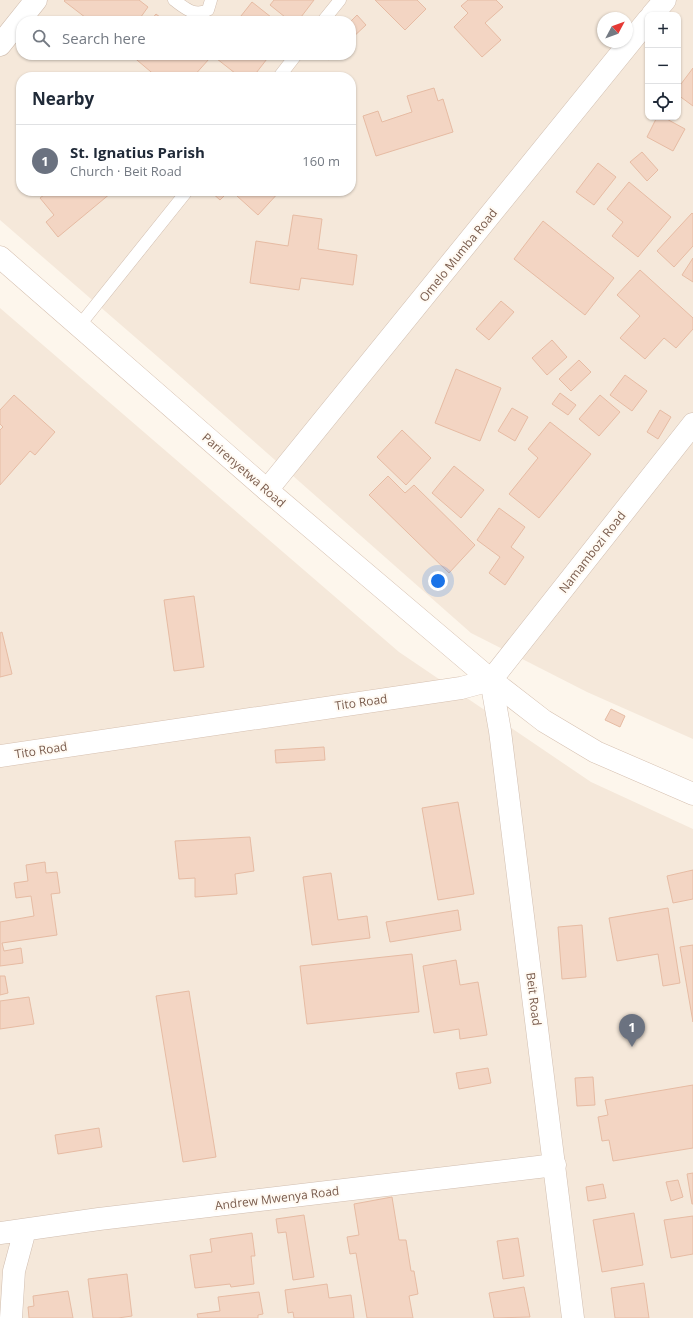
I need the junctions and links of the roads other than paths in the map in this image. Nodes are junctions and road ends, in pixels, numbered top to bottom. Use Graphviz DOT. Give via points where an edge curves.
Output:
graph roads {
  1 [pos="36,0"];
  2 [pos="174,0"];
  3 [pos="211,0"];
  4 [pos="340,0"];
  5 [pos="665,0"];
  6 [pos="655,12"];
  7 [pos="23,16"];
  8 [pos="328,16"];
  9 [pos="645,24"];
  10 [pos="16,25"];
  11 [pos="0,45"];
  12 [pos="292,60"];
  13 [pos="283,72"];
  14 [pos="183,196"];
  15 [pos="0,257"];
  16 [pos="79,326"];
  17 [pos="693,424"];
  18 [pos="267,490"];
  19 [pos="492,680"];
  20 [pos="0,756"];
  21 [pos="693,794"];
  22 [pos="555,1165"];
  23 [pos="25,1230"];
  24 [pos="0,1234"];
  25 [pos="12,1318"];
  26 [pos="573,1318"];
  1 -- 7 [label="street"];
  2 -- 3 [label="lane" via="194,13 208,10"];
  4 -- 8 [label="lane"];
  5 -- 6 [label="street"];
  9 -- 18 [label="street, Omelo Mumba Road"];
  10 -- 11 [label="street"];
  12 -- 13 [label="lane"];
  14 -- 16 [label="lane"];
  15 -- 16 [label="street, Parirenyetwa Road"];
  16 -- 18 [label="street, Parirenyetwa Road"];
  17 -- 19 [label="street, Namambozi Road"];
  18 -- 19 [label="street, Parirenyetwa Road"];
  19 -- 20 [label="street, Tito Road" via="453,689"];
  19 -- 21 [label="street" via="544,721 596,752"];
  19 -- 22 [label="street, Beit Road"];
  22 -- 23 [label="street, Andrew Mwenya Road"];
  22 -- 26 [label="street, Beit Road"];
  23 -- 24 [label="street, Andrew Mwenya Road"];
  23 -- 25 [label="street" via="14,1271"];
}
